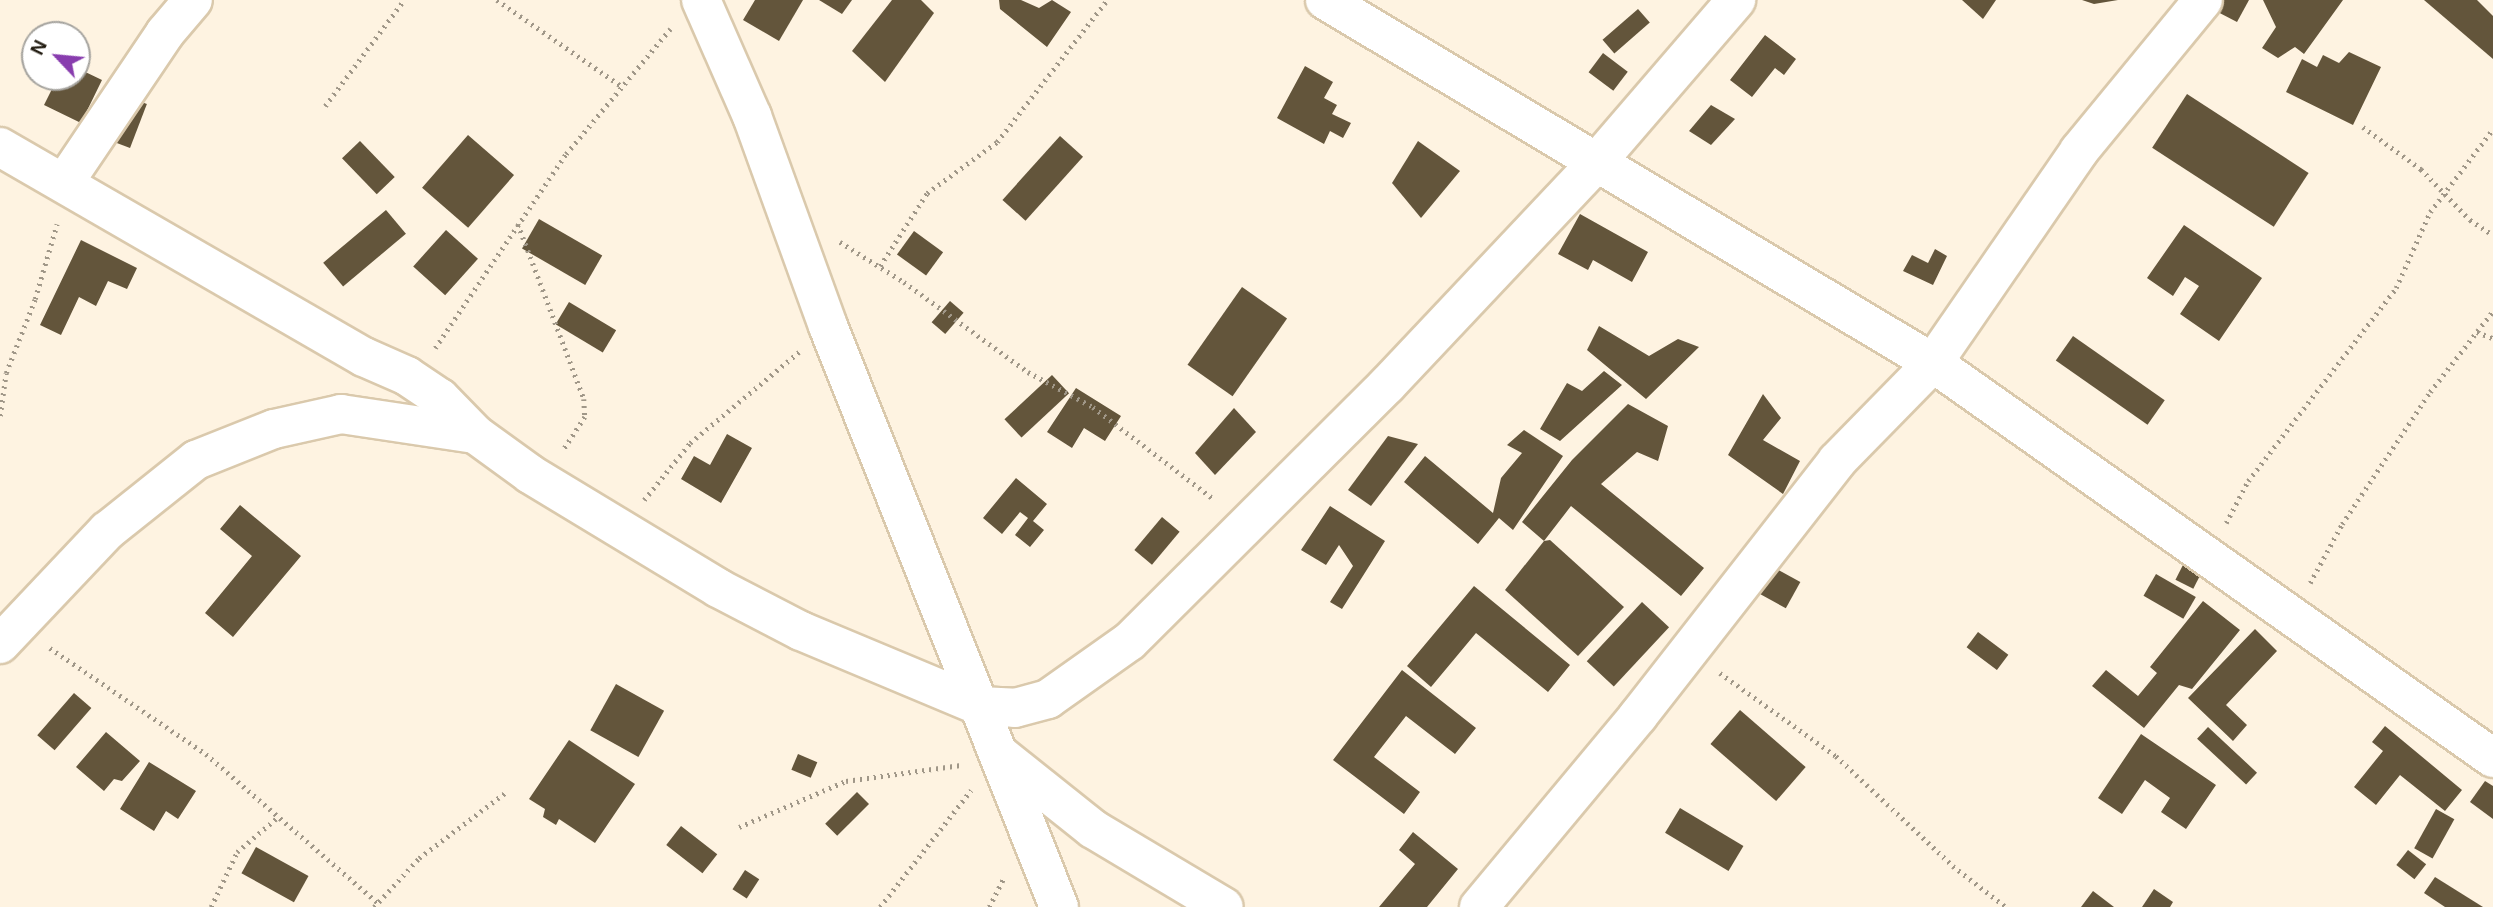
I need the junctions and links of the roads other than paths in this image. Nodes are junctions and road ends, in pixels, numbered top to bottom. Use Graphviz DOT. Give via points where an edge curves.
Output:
graph roads {
  1 [pos="193,0"];
  2 [pos="701,0"];
  3 [pos="1325,0"];
  4 [pos="1736,0"];
  5 [pos="2203,0"];
  6 [pos="0,147"];
  7 [pos="1596,163"];
  8 [pos="64,183"];
  9 [pos="1933,363"];
  10 [pos="475,434"];
  11 [pos="9,635"];
  12 [pos="980,706"];
  13 [pos="996,757"];
  14 [pos="2493,758"];
  15 [pos="1059,907"];
  16 [pos="1224,907"];
  17 [pos="1479,907"];
  1 -- 8 [label="street" via="165,33"];
  2 -- 12 [label="street" via="752,116 828,326"];
  3 -- 7 [label="street"];
  4 -- 7 [label="street"];
  5 -- 9 [label="street" via="2079,151"];
  6 -- 8 [label="street"];
  7 -- 9 [label="street"];
  7 -- 12 [label="street" via="1387,385 1130,641 1048,699 1015,708"];
  8 -- 10 [label="street" via="364,357 407,376 440,398"];
  9 -- 14 [label="street"];
  9 -- 17 [label="street" via="1837,461"];
  10 -- 11 [label="street" via="341,414 274,429 196,460 107,531"];
  10 -- 12 [label="street" via="530,474 718,588 801,631"];
  12 -- 13 [label="street"];
  13 -- 15 [label="street"];
  13 -- 16 [label="street" via="1093,829"];
}
